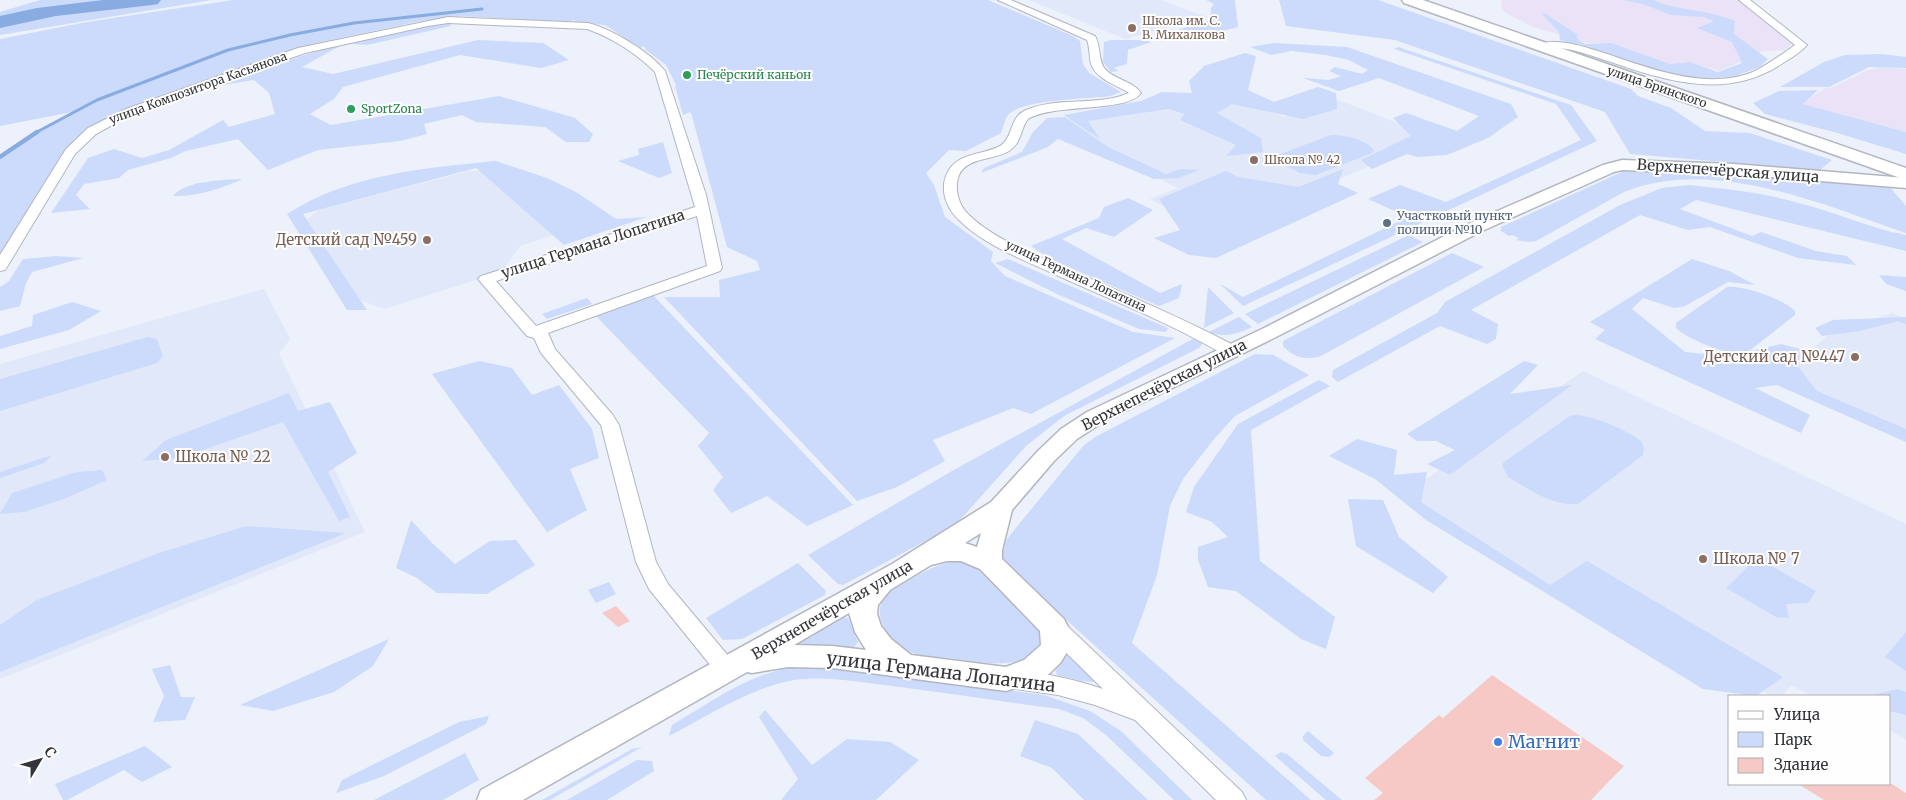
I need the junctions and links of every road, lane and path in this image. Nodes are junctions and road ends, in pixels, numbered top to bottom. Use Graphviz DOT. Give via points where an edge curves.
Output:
graph roads {
  1 [pos="1002,0"];
  2 [pos="1409,0"];
  3 [pos="1744,0"];
  4 [pos="438,21"];
  5 [pos="1540,46"];
  6 [pos="1852,155"];
  7 [pos="1906,174"];
  8 [pos="1841,179"];
  9 [pos="1906,183"];
  10 [pos="700,210"];
  11 [pos="0,267"];
  12 [pos="533,332"];
  13 [pos="1230,351"];
  14 [pos="1000,508"];
  15 [pos="923,558"];
  16 [pos="989,562"];
  17 [pos="881,583"];
  18 [pos="1054,627"];
  19 [pos="905,666"];
  20 [pos="732,667"];
  21 [pos="1006,679"];
  22 [pos="1142,714"];
  23 [pos="493,800"];
  24 [pos="1233,800"];
  1 -- 13 [label="street, улица Германа Лопатина" via="1091,38 1099,69 1135,93 1122,100 1048,108 1022,116 1014,141 1007,147 957,168 950,186 953,204 971,224 1020,252 1174,320"];
  2 -- 5 [label="main road, улица Бринского"];
  3 -- 5 [label="street" via="1802,45 1767,69 1733,80 1685,80 1568,45"];
  4 -- 10 [label="street, улица Германа Лопатина" via="597,28 650,61 663,78"];
  4 -- 11 [label="street, улица Композитора Касьянова" via="302,50 104,123 70,152"];
  5 -- 6 [label="main road, улица Бринского"];
  6 -- 7 [label="main road, улица Бринского"];
  6 -- 8 [label="street" via="1851,164"];
  8 -- 9 [label="street, Верхнепечёрская улица"];
  8 -- 13 [label="street, Верхнепечёрская улица" via="1638,164 1609,168 1476,227"];
  10 -- 12 [label="street" via="715,268"];
  10 -- 12 [label="street, улица Германа Лопатина" via="486,279"];
  12 -- 20 [label="street, улица Германа Лопатина" via="541,335 547,350 606,418 646,562 660,589 688,624"];
  13 -- 14 [label="street, Верхнепечёрская улица" via="1096,417 1069,434"];
  14 -- 15 [label="street, Верхнепечёрская улица"];
  14 -- 16 [label="street"];
  15 -- 16 [label="street" via="963,552"];
  15 -- 17 [label="street, Верхнепечёрская улица"];
  16 -- 18 [label="street, улица Германа Лопатина"];
  17 -- 19 [label="street" via="864,604 864,622 888,655"];
  17 -- 20 [label="street, Верхнепечёрская улица"];
  18 -- 21 [label="street" via="1056,647 1046,661 1030,672"];
  18 -- 22 [label="street, улица Германа Лопатина"];
  19 -- 20 [label="street, улица Германа Лопатина" via="788,656"];
  19 -- 21 [label="street, улица Германа Лопатина"];
  20 -- 23 [label="street, Верхнепечёрская улица"];
  21 -- 22 [label="street, улица Германа Лопатина" via="1058,686 1099,697"];
  22 -- 24 [label="street, улица Германа Лопатина"];
}
